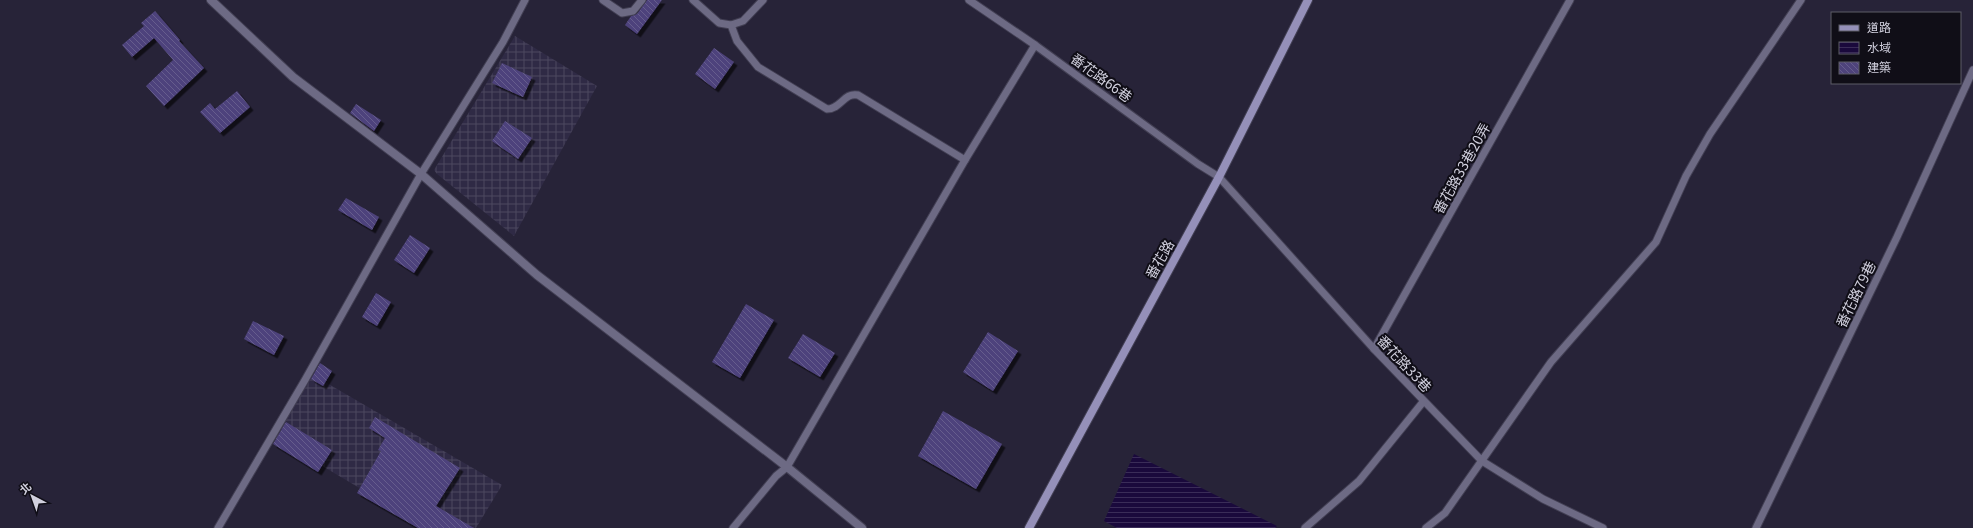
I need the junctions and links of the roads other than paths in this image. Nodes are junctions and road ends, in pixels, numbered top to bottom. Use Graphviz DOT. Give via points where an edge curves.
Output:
graph roads {
  1 [pos="211,0"];
  2 [pos="525,0"];
  3 [pos="603,0"];
  4 [pos="642,0"];
  5 [pos="693,0"];
  6 [pos="763,0"];
  7 [pos="969,0"];
  8 [pos="1308,0"];
  9 [pos="1570,0"];
  10 [pos="1801,0"];
  11 [pos="731,25"];
  12 [pos="1035,44"];
  13 [pos="1973,70"];
  14 [pos="965,160"];
  15 [pos="421,174"];
  16 [pos="1219,177"];
  17 [pos="1374,349"];
  18 [pos="1423,402"];
  19 [pos="1482,461"];
  20 [pos="787,467"];
  21 [pos="218,528"];
  22 [pos="733,528"];
  23 [pos="862,528"];
  24 [pos="1029,528"];
  25 [pos="1305,528"];
  26 [pos="1426,528"];
  27 [pos="1603,528"];
  28 [pos="1756,528"];
  1 -- 15 [label="street" via="293,77"];
  2 -- 15 [label="lane" via="503,42"];
  3 -- 4 [label="lane" via="622,13 633,11"];
  5 -- 11 [label="lane" via="719,23"];
  6 -- 11 [label="lane" via="743,21"];
  7 -- 12 [label="lane, 番花路66巷"];
  8 -- 16 [label="main road, 番花路"];
  9 -- 17 [label="lane, 番花路33巷20弄"];
  10 -- 19 [label="lane" via="1710,134 1686,176 1656,242 1551,362"];
  11 -- 14 [label="lane" via="737,41 758,67 827,109 836,108 847,96 858,95"];
  12 -- 14 [label="lane"];
  12 -- 16 [label="lane, 番花路66巷"];
  13 -- 28 [label="lane, 番花路79巷" via="1897,236"];
  14 -- 20 [label="lane"];
  15 -- 20 [label="street" via="537,275"];
  15 -- 21 [label="lane"];
  16 -- 17 [label="lane, 番花路33巷"];
  16 -- 24 [label="main road, 番花路"];
  17 -- 18 [label="lane, 番花路33巷"];
  18 -- 19 [label="lane, 番花路33巷"];
  18 -- 25 [label="lane" via="1359,481"];
  19 -- 26 [label="lane" via="1445,513"];
  19 -- 27 [label="lane, 番花路33巷" via="1543,500"];
  20 -- 22 [label="lane" via="776,476"];
  20 -- 23 [label="street"];
}
